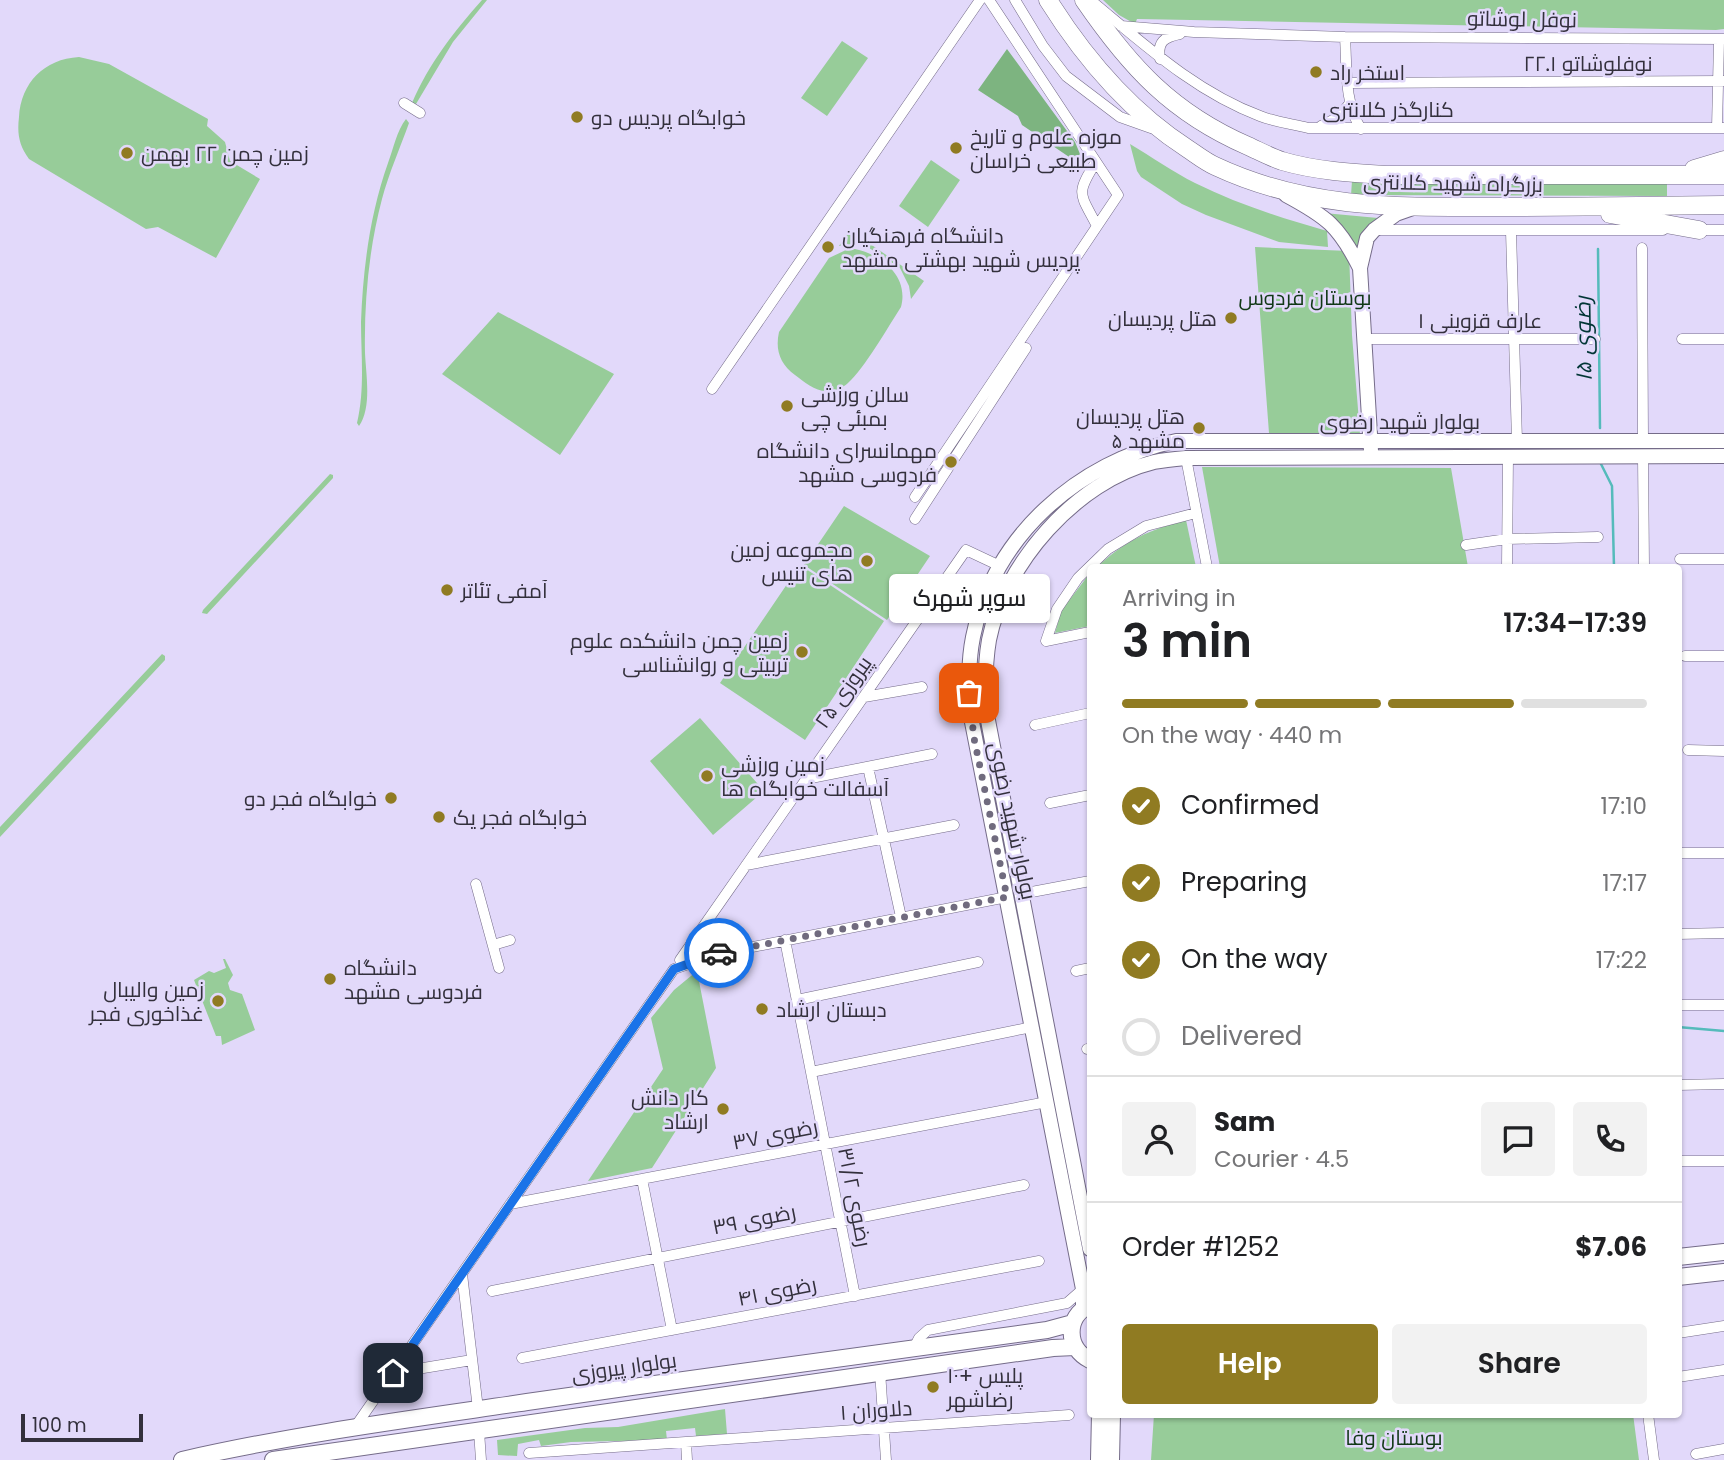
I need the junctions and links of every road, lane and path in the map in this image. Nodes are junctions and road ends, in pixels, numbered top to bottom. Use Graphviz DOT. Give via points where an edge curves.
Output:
graph roads {
  1 [pos="980,0"];
  2 [pos="989,0"];
  3 [pos="1015,0"];
  4 [pos="1048,0"];
  5 [pos="1084,0"];
  6 [pos="1090,0"];
  7 [pos="1121,26"];
  8 [pos="1194,32"];
  9 [pos="1345,37"];
  10 [pos="1721,40"];
  11 [pos="1160,59"];
  12 [pos="1721,81"];
  13 [pos="1348,83"];
  14 [pos="404,103"];
  15 [pos="1350,103"];
  16 [pos="420,113"];
  17 [pos="1308,128"];
  18 [pos="1720,128"];
  19 [pos="1361,129"];
  20 [pos="1161,131"];
  21 [pos="1724,160"];
  22 [pos="1096,162"];
  23 [pos="1675,174"];
  24 [pos="1724,175"];
  25 [pos="1265,184"];
  26 [pos="1724,205"];
  27 [pos="1565,207"];
  28 [pos="1413,208"];
  29 [pos="1097,226"];
  30 [pos="1374,230"];
  31 [pos="1699,230"];
  32 [pos="1724,230"];
  33 [pos="1511,231"];
  34 [pos="1642,248"];
  35 [pos="1360,268"];
  36 [pos="1364,339"];
  37 [pos="1595,339"];
  38 [pos="1682,339"];
  39 [pos="1724,339"];
  40 [pos="1513,340"];
  41 [pos="1026,348"];
  42 [pos="712,389"];
  43 [pos="1724,441"];
  44 [pos="1517,442"];
  45 [pos="1371,449"];
  46 [pos="1643,449"];
  47 [pos="1508,456"];
  48 [pos="1724,456"];
  49 [pos="1186,458"];
  50 [pos="915,497"];
  51 [pos="1196,513"];
  52 [pos="915,519"];
  53 [pos="1598,537"];
  54 [pos="1507,539"];
  55 [pos="1466,545"];
  56 [pos="1680,559"];
  57 [pos="1724,559"];
  58 [pos="1092,564"];
  59 [pos="1206,564"];
  60 [pos="1507,564"];
  61 [pos="1644,564"];
  62 [pos="1000,566"];
  63 [pos="1087,569"];
  64 [pos="1087,633"];
  65 [pos="1685,656"];
  66 [pos="1724,656"];
  67 [pos="922,687"];
  68 [pos="864,697"];
  69 [pos="1087,714"];
  70 [pos="1035,724"];
  71 [pos="1688,750"];
  72 [pos="1724,751"];
  73 [pos="932,754"];
  74 [pos="868,767"];
  75 [pos="806,779"];
  76 [pos="1087,795"];
  77 [pos="1050,803"];
  78 [pos="954,825"];
  79 [pos="884,839"];
  80 [pos="1682,853"];
  81 [pos="1724,853"];
  82 [pos="746,865"];
  83 [pos="1087,882"];
  84 [pos="476,884"];
  85 [pos="1014,895"];
  86 [pos="901,917"];
  87 [pos="1724,933"];
  88 [pos="1682,934"];
  89 [pos="510,940"];
  90 [pos="785,940"];
  91 [pos="493,945"];
  92 [pos="680,960"];
  93 [pos="978,962"];
  94 [pos="499,968"];
  95 [pos="1087,969"];
  96 [pos="1076,971"];
  97 [pos="797,1000"];
  98 [pos="1682,1005"];
  99 [pos="1724,1005"];
  100 [pos="1032,1027"];
  101 [pos="811,1072"];
  102 [pos="1724,1084"];
  103 [pos="1682,1085"];
  104 [pos="1046,1102"];
  105 [pos="825,1144"];
  106 [pos="1682,1161"];
  107 [pos="1724,1161"];
  108 [pos="642,1179"];
  109 [pos="1024,1185"];
  110 [pos="510,1204"];
  111 [pos="840,1222"];
  112 [pos="1087,1235"];
  113 [pos="1724,1252"];
  114 [pos="1682,1257"];
  115 [pos="658,1258"];
  116 [pos="1039,1261"];
  117 [pos="1724,1272"];
  118 [pos="461,1274"];
  119 [pos="1682,1277"];
  120 [pos="1083,1289"];
  121 [pos="492,1291"];
  122 [pos="855,1296"];
  123 [pos="1087,1307"];
  124 [pos="1073,1323"];
  125 [pos="1724,1326"];
  126 [pos="672,1330"];
  127 [pos="1682,1332"];
  128 [pos="1075,1347"];
  129 [pos="914,1348"];
  130 [pos="522,1358"];
  131 [pos="1087,1358"];
  132 [pos="472,1360"];
  133 [pos="1724,1370"];
  134 [pos="880,1371"];
  135 [pos="393,1373"];
  136 [pos="1682,1376"];
  137 [pos="478,1409"];
  138 [pos="1069,1415"];
  139 [pos="1098,1418"];
  140 [pos="1113,1418"];
  141 [pos="1649,1418"];
  142 [pos="355,1427"];
  143 [pos="884,1429"];
  144 [pos="479,1431"];
  145 [pos="686,1442"];
  146 [pos="1724,1449"];
  147 [pos="529,1453"];
  148 [pos="1696,1454"];
  149 [pos="182,1460"];
  150 [pos="273,1460"];
  151 [pos="481,1460"];
  152 [pos="687,1460"];
  153 [pos="886,1460"];
  154 [pos="1098,1460"];
  155 [pos="1112,1460"];
  156 [pos="1654,1460"];
  1 -- 42 [label="street"];
  2 -- 22 [label="street"];
  3 -- 20 [label="street" via="1066,76 1119,117"];
  4 -- 20 [label="highway, بزرگراه شهید کلانتری" via="1093,65"];
  5 -- 23 [label="highway, بزرگراه شهید کلانتری" via="1143,76 1182,111 1282,161 1336,172 1446,177"];
  6 -- 7 [label="street, کنارگذر کلانتری"];
  7 -- 8 [label="street, نوفل لوشاتو"];
  7 -- 11 [label="street, کنارگذر کلانتری"];
  8 -- 9 [label="street, نوفل لوشاتو"];
  8 -- 11 [label="street, نوفل لوشاتو" via="1166,36 1158,51"];
  9 -- 10 [label="street, نوفل لوشاتو"];
  9 -- 13 [label="street"];
  10 -- 12 [label="street"];
  11 -- 17 [label="street, کنارگذر کلانتری" via="1228,102 1262,117"];
  12 -- 13 [label="street, نوفلوشاتو ۲۲.۱"];
  12 -- 18 [label="street"];
  13 -- 15 [label="street"];
  14 -- 16 [label="street"];
  15 -- 17 [label="street" via="1325,126"];
  15 -- 19 [label="street"];
  17 -- 19 [label="street, کنارگذر کلانتری"];
  18 -- 19 [label="street, کنارگذر کلانتری"];
  20 -- 25 [label="highway, بزرگراه شهید کلانتری" via="1214,166"];
  21 -- 23 [label="highway"];
  22 -- 29 [label="street" via="1081,194"];
  22 -- 29 [label="street" via="1118,195"];
  23 -- 24 [label="highway, بزرگراه شهید کلانتری"];
  25 -- 28 [label="highway, بزرگراه شهید کلانتری" via="1312,198"];
  25 -- 35 [label="street" via="1319,212 1337,229"];
  26 -- 27 [label="highway, بزرگراه شهید کلانتری"];
  27 -- 28 [label="highway, بزرگراه شهید کلانتری"];
  27 -- 31 [label="highway"];
  28 -- 30 [label="street"];
  29 -- 50 [label="street"];
  30 -- 33 [label="street"];
  30 -- 35 [label="street" via="1367,238"];
  31 -- 32 [label="street"];
  31 -- 33 [label="street"];
  33 -- 40 [label="street"];
  34 -- 46 [label="street"];
  35 -- 36 [label="street"];
  36 -- 40 [label="street, عارف قزوینی ۱"];
  36 -- 45 [label="street"];
  37 -- 40 [label="street, عارف قزوینی ۱"];
  38 -- 39 [label="street"];
  40 -- 44 [label="street"];
  41 -- 52 [label="street"];
  43 -- 46 [label="street, بولوار شهید رضوی"];
  44 -- 45 [label="street, بولوار شهید رضوی"];
  44 -- 46 [label="street, بولوار شهید رضوی"];
  45 -- 47 [label="street, بولوار شهید رضوی"];
  45 -- 49 [label="street, بولوار شهید رضوی"];
  45 -- 62 [label="street, بولوار شهید رضوی" via="1187,440 1148,447 1090,474 1061,495 1028,527"];
  46 -- 47 [label="street, بولوار شهید رضوی"];
  46 -- 48 [label="street, بولوار شهید رضوی"];
  46 -- 61 [label="street"];
  47 -- 54 [label="street"];
  49 -- 51 [label="street"];
  49 -- 85 [label="street, بولوار شهید رضوی" via="1129,472 1072,507 1040,538 1014,574 1000,606 988,651 986,710"];
  51 -- 58 [label="street" via="1146,526"];
  51 -- 59 [label="street"];
  53 -- 54 [label="street"];
  54 -- 55 [label="street"];
  54 -- 60 [label="street"];
  56 -- 57 [label="street"];
  62 -- 68 [label="street, پیروزی ۲۵" via="966,550"];
  62 -- 85 [label="street, بولوار شهید رضوی" via="973,635 968,674 974,738"];
  63 -- 64 [label="street" via="1056,609 1046,641"];
  65 -- 66 [label="street"];
  67 -- 68 [label="street"];
  68 -- 75 [label="street, پیروزی ۲۵"];
  69 -- 70 [label="street"];
  71 -- 72 [label="street"];
  73 -- 74 [label="street"];
  74 -- 75 [label="street"];
  74 -- 79 [label="street"];
  75 -- 82 [label="street, پیروزی ۲۵"];
  76 -- 77 [label="street"];
  78 -- 79 [label="street"];
  79 -- 82 [label="street"];
  79 -- 86 [label="street"];
  80 -- 81 [label="street"];
  82 -- 92 [label="street, پیروزی ۲۵"];
  83 -- 85 [label="street"];
  84 -- 91 [label="street"];
  85 -- 86 [label="street"];
  85 -- 100 [label="street, بولوار شهید رضوی"];
  85 -- 112 [label="street, بولوار شهید رضوی"];
  86 -- 90 [label="street"];
  87 -- 88 [label="street"];
  89 -- 91 [label="street"];
  90 -- 97 [label="street, رضوی ۳۱/۲"];
  90 -- 110 [label="street" via="717,954 674,969"];
  91 -- 94 [label="street"];
  93 -- 97 [label="street"];
  95 -- 96 [label="street"];
  97 -- 101 [label="street, رضوی ۳۱/۲"];
  98 -- 99 [label="street"];
  100 -- 101 [label="street"];
  100 -- 104 [label="street, بولوار شهید رضوی"];
  101 -- 105 [label="street, رضوی ۳۱/۲"];
  102 -- 103 [label="street"];
  104 -- 105 [label="street, رضوی ۳۷"];
  104 -- 120 [label="street, بولوار شهید رضوی"];
  105 -- 108 [label="street, رضوی ۳۷"];
  105 -- 111 [label="street, رضوی ۳۱/۲"];
  106 -- 107 [label="street"];
  108 -- 110 [label="street, رضوی ۳۷"];
  108 -- 115 [label="street"];
  109 -- 111 [label="street, رضوی ۳۹"];
  110 -- 118 [label="street"];
  111 -- 115 [label="street, رضوی ۳۹"];
  111 -- 122 [label="street, رضوی ۳۱/۲"];
  113 -- 114 [label="main road"];
  115 -- 121 [label="street, رضوی ۳۹"];
  115 -- 126 [label="street"];
  116 -- 122 [label="street, رضوی ۴۱"];
  117 -- 119 [label="main road"];
  118 -- 132 [label="street"];
  118 -- 135 [label="street"];
  120 -- 123 [label="street, بولوار شهید رضوی"];
  120 -- 129 [label="street" via="1067,1303 928,1330"];
  122 -- 126 [label="street, رضوی ۴۱"];
  123 -- 124 [label="main road"];
  124 -- 128 [label="main road"];
  124 -- 129 [label="main road, بولوار پیروزی"];
  125 -- 127 [label="street"];
  126 -- 130 [label="street, رضوی ۴۱"];
  128 -- 131 [label="main road"];
  128 -- 134 [label="main road, بولوار پیروزی"];
  129 -- 137 [label="main road, بولوار پیروزی"];
  132 -- 135 [label="street"];
  132 -- 137 [label="street"];
  133 -- 136 [label="street"];
  134 -- 143 [label="street"];
  134 -- 144 [label="main road, بولوار پیروزی"];
  135 -- 142 [label="street"];
  137 -- 142 [label="main road, بولوار پیروزی"];
  137 -- 144 [label="main road"];
  138 -- 143 [label="street, دلاوران ۱"];
  139 -- 154 [label="street"];
  140 -- 155 [label="street"];
  141 -- 156 [label="street"];
  142 -- 149 [label="main road, بولوار پیروزی"];
  143 -- 145 [label="street, دلاوران ۱"];
  143 -- 153 [label="street"];
  144 -- 150 [label="main road, بولوار پیروزی"];
  144 -- 151 [label="street"];
  145 -- 147 [label="street, دلاوران ۱"];
  145 -- 152 [label="street"];
  146 -- 148 [label="street"];
}
